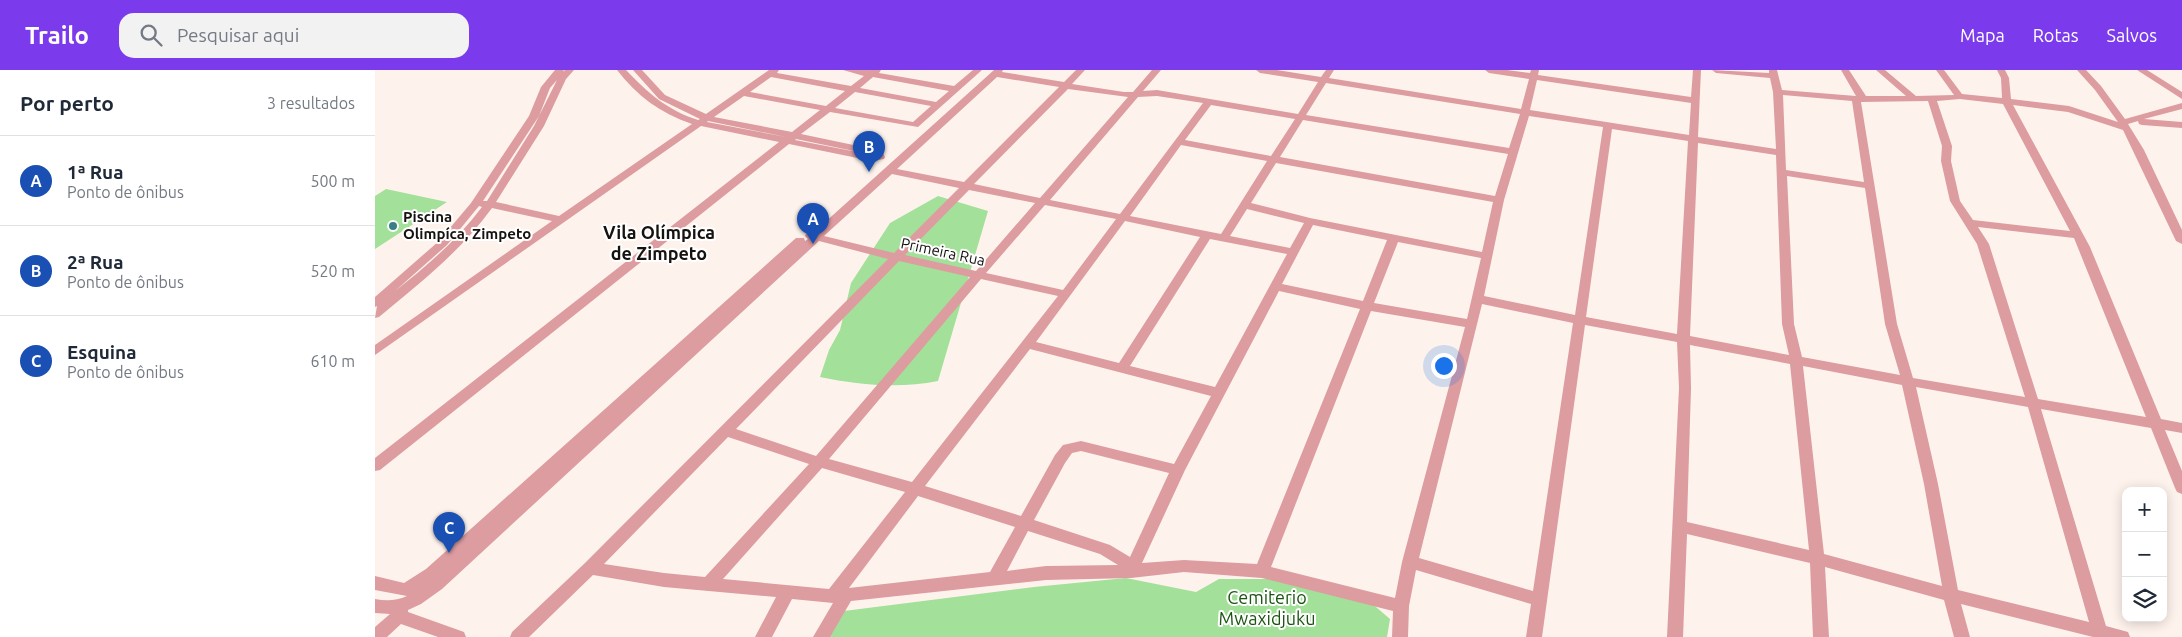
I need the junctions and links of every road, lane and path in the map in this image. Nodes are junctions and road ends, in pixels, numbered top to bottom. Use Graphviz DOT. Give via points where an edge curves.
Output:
graph roads {
  1 [pos="560,70"];
  2 [pos="570,70"];
  3 [pos="621,70"];
  4 [pos="637,70"];
  5 [pos="847,70"];
  6 [pos="975,70"];
  7 [pos="1081,70"];
  8 [pos="1157,70"];
  9 [pos="1260,70"];
  10 [pos="1330,70"];
  11 [pos="1489,70"];
  12 [pos="1697,70"];
  13 [pos="1716,70"];
  14 [pos="1845,70"];
  15 [pos="1881,70"];
  16 [pos="1940,70"];
  17 [pos="2001,70"];
  18 [pos="2081,70"];
  19 [pos="2141,70"];
  20 [pos="994,71"];
  21 [pos="773,72"];
  22 [pos="874,72"];
  23 [pos="1534,73"];
  24 [pos="1774,73"];
  25 [pos="1324,80"];
  26 [pos="1065,86"];
  27 [pos="852,89"];
  28 [pos="956,89"];
  29 [pos="1778,92"];
  30 [pos="741,93"];
  31 [pos="1134,95"];
  32 [pos="1959,96"];
  33 [pos="2182,96"];
  34 [pos="1859,99"];
  35 [pos="1913,99"];
  36 [pos="1932,99"];
  37 [pos="1696,101"];
  38 [pos="1209,102"];
  39 [pos="2007,102"];
  40 [pos="939,105"];
  41 [pos="2182,106"];
  42 [pos="827,109"];
  43 [pos="1525,113"];
  44 [pos="1302,116"];
  45 [pos="702,120"];
  46 [pos="2128,124"];
  47 [pos="2182,125"];
  48 [pos="1608,126"];
  49 [pos="789,139"];
  50 [pos="1693,140"];
  51 [pos="1180,142"];
  52 [pos="1513,152"];
  53 [pos="1781,153"];
  54 [pos="1273,159"];
  55 [pos="888,170"];
  56 [pos="1782,172"];
  57 [pos="967,186"];
  58 [pos="1869,186"];
  59 [pos="1499,200"];
  60 [pos="1043,201"];
  61 [pos="490,204"];
  62 [pos="475,205"];
  63 [pos="1245,206"];
  64 [pos="1122,217"];
  65 [pos="561,220"];
  66 [pos="1310,221"];
  67 [pos="1968,223"];
  68 [pos="1207,235"];
  69 [pos="2078,235"];
  70 [pos="811,236"];
  71 [pos="1394,237"];
  72 [pos="1223,239"];
  73 [pos="2182,241"];
  74 [pos="1292,252"];
  75 [pos="1487,256"];
  76 [pos="896,257"];
  77 [pos="979,274"];
  78 [pos="1274,286"];
  79 [pos="1066,294"];
  80 [pos="1478,299"];
  81 [pos="375,303"];
  82 [pos="1366,306"];
  83 [pos="375,314"];
  84 [pos="1580,320"];
  85 [pos="1472,324"];
  86 [pos="1685,340"];
  87 [pos="1027,344"];
  88 [pos="375,351"];
  89 [pos="1796,359"];
  90 [pos="1122,368"];
  91 [pos="1908,381"];
  92 [pos="1219,392"];
  93 [pos="2033,403"];
  94 [pos="2155,423"];
  95 [pos="2182,428"];
  96 [pos="726,431"];
  97 [pos="819,462"];
  98 [pos="375,466"];
  99 [pos="1178,470"];
  100 [pos="2182,488"];
  101 [pos="915,489"];
  102 [pos="1024,522"];
  103 [pos="1679,526"];
  104 [pos="1817,558"];
  105 [pos="1410,562"];
  106 [pos="590,568"];
  107 [pos="1133,569"];
  108 [pos="1262,571"];
  109 [pos="994,580"];
  110 [pos="375,583"];
  111 [pos="708,585"];
  112 [pos="406,590"];
  113 [pos="787,593"];
  114 [pos="1951,595"];
  115 [pos="839,596"];
  116 [pos="1540,600"];
  117 [pos="375,606"];
  118 [pos="1401,606"];
  119 [pos="400,611"];
  120 [pos="2100,632"];
  121 [pos="375,637"];
  122 [pos="459,637"];
  123 [pos="519,637"];
  124 [pos="763,637"];
  125 [pos="821,637"];
  126 [pos="1400,637"];
  127 [pos="1534,637"];
  128 [pos="1675,637"];
  129 [pos="1821,637"];
  130 [pos="1962,637"];
  131 [pos="2121,637"];
  1 -- 62 [label="street" via="546,87 534,116"];
  2 -- 61 [label="street" via="562,78 539,126"];
  3 -- 45 [label="street" via="652,101 679,117"];
  4 -- 45 [label="street" via="661,97"];
  5 -- 22 [label="street"];
  6 -- 28 [label="street"];
  7 -- 26 [label="street"];
  8 -- 31 [label="street"];
  9 -- 25 [label="street"];
  10 -- 25 [label="street"];
  11 -- 23 [label="street"];
  12 -- 37 [label="street"];
  13 -- 24 [label="street"];
  14 -- 34 [label="street"];
  15 -- 35 [label="street"];
  16 -- 32 [label="street"];
  17 -- 39 [label="street"];
  18 -- 46 [label="street" via="2099,86"];
  19 -- 33 [label="street"];
  20 -- 26 [label="street"];
  20 -- 55 [label="street"];
  20 -- 70 [label="street"];
  21 -- 27 [label="street"];
  21 -- 30 [label="street"];
  22 -- 27 [label="street"];
  22 -- 28 [label="street"];
  23 -- 37 [label="street"];
  23 -- 43 [label="street"];
  24 -- 29 [label="street"];
  25 -- 43 [label="street"];
  25 -- 44 [label="street"];
  26 -- 31 [label="street"];
  26 -- 57 [label="street"];
  27 -- 40 [label="street"];
  27 -- 42 [label="street"];
  28 -- 40 [label="street"];
  29 -- 34 [label="street"];
  29 -- 53 [label="street"];
  30 -- 42 [label="street"];
  30 -- 45 [label="street"];
  31 -- 38 [label="street" via="1157,93"];
  31 -- 60 [label="street"];
  32 -- 36 [label="street"];
  32 -- 39 [label="street"];
  34 -- 35 [label="street"];
  34 -- 58 [label="street"];
  35 -- 36 [label="street"];
  36 -- 67 [label="street" via="1947,146 1946,161 1952,191"];
  37 -- 50 [label="street"];
  38 -- 44 [label="street"];
  38 -- 51 [label="street"];
  39 -- 46 [label="street" via="2069,109"];
  39 -- 69 [label="street"];
  40 -- 42 [label="street" via="912,125"];
  41 -- 46 [label="street"];
  42 -- 49 [label="street"];
  43 -- 48 [label="street"];
  43 -- 52 [label="street"];
  44 -- 52 [label="street"];
  44 -- 54 [label="street"];
  45 -- 49 [label="street"];
  45 -- 65 [label="street"];
  46 -- 47 [label="street"];
  46 -- 73 [label="street"];
  48 -- 50 [label="street"];
  48 -- 84 [label="street"];
  49 -- 49 [label="street" via="881,154 873,158"];
  49 -- 98 [label="street"];
  50 -- 53 [label="street"];
  50 -- 86 [label="street" via="1683,320"];
  51 -- 54 [label="street"];
  51 -- 64 [label="street"];
  52 -- 59 [label="street"];
  53 -- 56 [label="street"];
  54 -- 59 [label="street"];
  54 -- 63 [label="street"];
  55 -- 57 [label="street"];
  55 -- 70 [label="street"];
  56 -- 58 [label="street"];
  56 -- 89 [label="street" via="1788,324"];
  57 -- 60 [label="street"];
  57 -- 76 [label="street"];
  58 -- 91 [label="street" via="1891,324"];
  59 -- 75 [label="street"];
  60 -- 64 [label="street"];
  60 -- 77 [label="street"];
  61 -- 62 [label="street"];
  61 -- 65 [label="street"];
  61 -- 83 [label="street" via="459,242"];
  62 -- 81 [label="street" via="443,243"];
  63 -- 66 [label="street"];
  63 -- 72 [label="street"];
  64 -- 68 [label="street"];
  64 -- 79 [label="street"];
  65 -- 88 [label="street"];
  66 -- 71 [label="street"];
  66 -- 74 [label="street"];
  67 -- 69 [label="street"];
  67 -- 93 [label="street" via="1983,244"];
  68 -- 72 [label="street"];
  68 -- 90 [label="street"];
  69 -- 94 [label="street"];
  70 -- 76 [label="street, Primeira Rua"];
  70 -- 112 [label="street" via="431,574"];
  70 -- 119 [label="street" via="437,584"];
  71 -- 75 [label="street"];
  71 -- 82 [label="street"];
  72 -- 74 [label="street"];
  74 -- 78 [label="street"];
  75 -- 80 [label="street"];
  76 -- 77 [label="street, Primeira Rua"];
  76 -- 96 [label="street"];
  77 -- 79 [label="street, Primeira Rua"];
  77 -- 97 [label="street"];
  78 -- 82 [label="street"];
  78 -- 92 [label="street"];
  79 -- 87 [label="street"];
  80 -- 84 [label="street"];
  80 -- 85 [label="street"];
  82 -- 85 [label="street"];
  82 -- 108 [label="street"];
  84 -- 86 [label="street"];
  84 -- 116 [label="street"];
  85 -- 105 [label="street"];
  86 -- 89 [label="street"];
  86 -- 103 [label="street"];
  87 -- 90 [label="street"];
  87 -- 101 [label="street"];
  89 -- 91 [label="street"];
  89 -- 104 [label="street"];
  90 -- 92 [label="street"];
  91 -- 93 [label="street"];
  91 -- 114 [label="street"];
  92 -- 99 [label="street"];
  93 -- 94 [label="street"];
  93 -- 120 [label="street"];
  94 -- 95 [label="street"];
  94 -- 100 [label="street"];
  96 -- 97 [label="street"];
  96 -- 106 [label="street"];
  97 -- 101 [label="street"];
  97 -- 111 [label="street"];
  99 -- 102 [label="street" via="1081,446 1068,449"];
  99 -- 107 [label="street"];
  101 -- 102 [label="street"];
  101 -- 115 [label="street"];
  102 -- 107 [label="street" via="1105,549"];
  102 -- 109 [label="street"];
  103 -- 104 [label="street"];
  103 -- 128 [label="street"];
  104 -- 114 [label="street"];
  104 -- 129 [label="street"];
  105 -- 116 [label="street"];
  105 -- 118 [label="street"];
  106 -- 111 [label="street"];
  106 -- 123 [label="street"];
  107 -- 108 [label="street" via="1184,566"];
  107 -- 109 [label="street" via="1046,573"];
  108 -- 118 [label="street"];
  109 -- 115 [label="street"];
  110 -- 112 [label="street"];
  111 -- 113 [label="street"];
  112 -- 119 [label="street"];
  113 -- 115 [label="street"];
  113 -- 124 [label="street"];
  114 -- 120 [label="street"];
  114 -- 130 [label="street"];
  115 -- 125 [label="street"];
  116 -- 127 [label="street"];
  117 -- 119 [label="street"];
  118 -- 126 [label="street"];
  119 -- 121 [label="street"];
  119 -- 122 [label="street"];
  120 -- 131 [label="street"];
}
